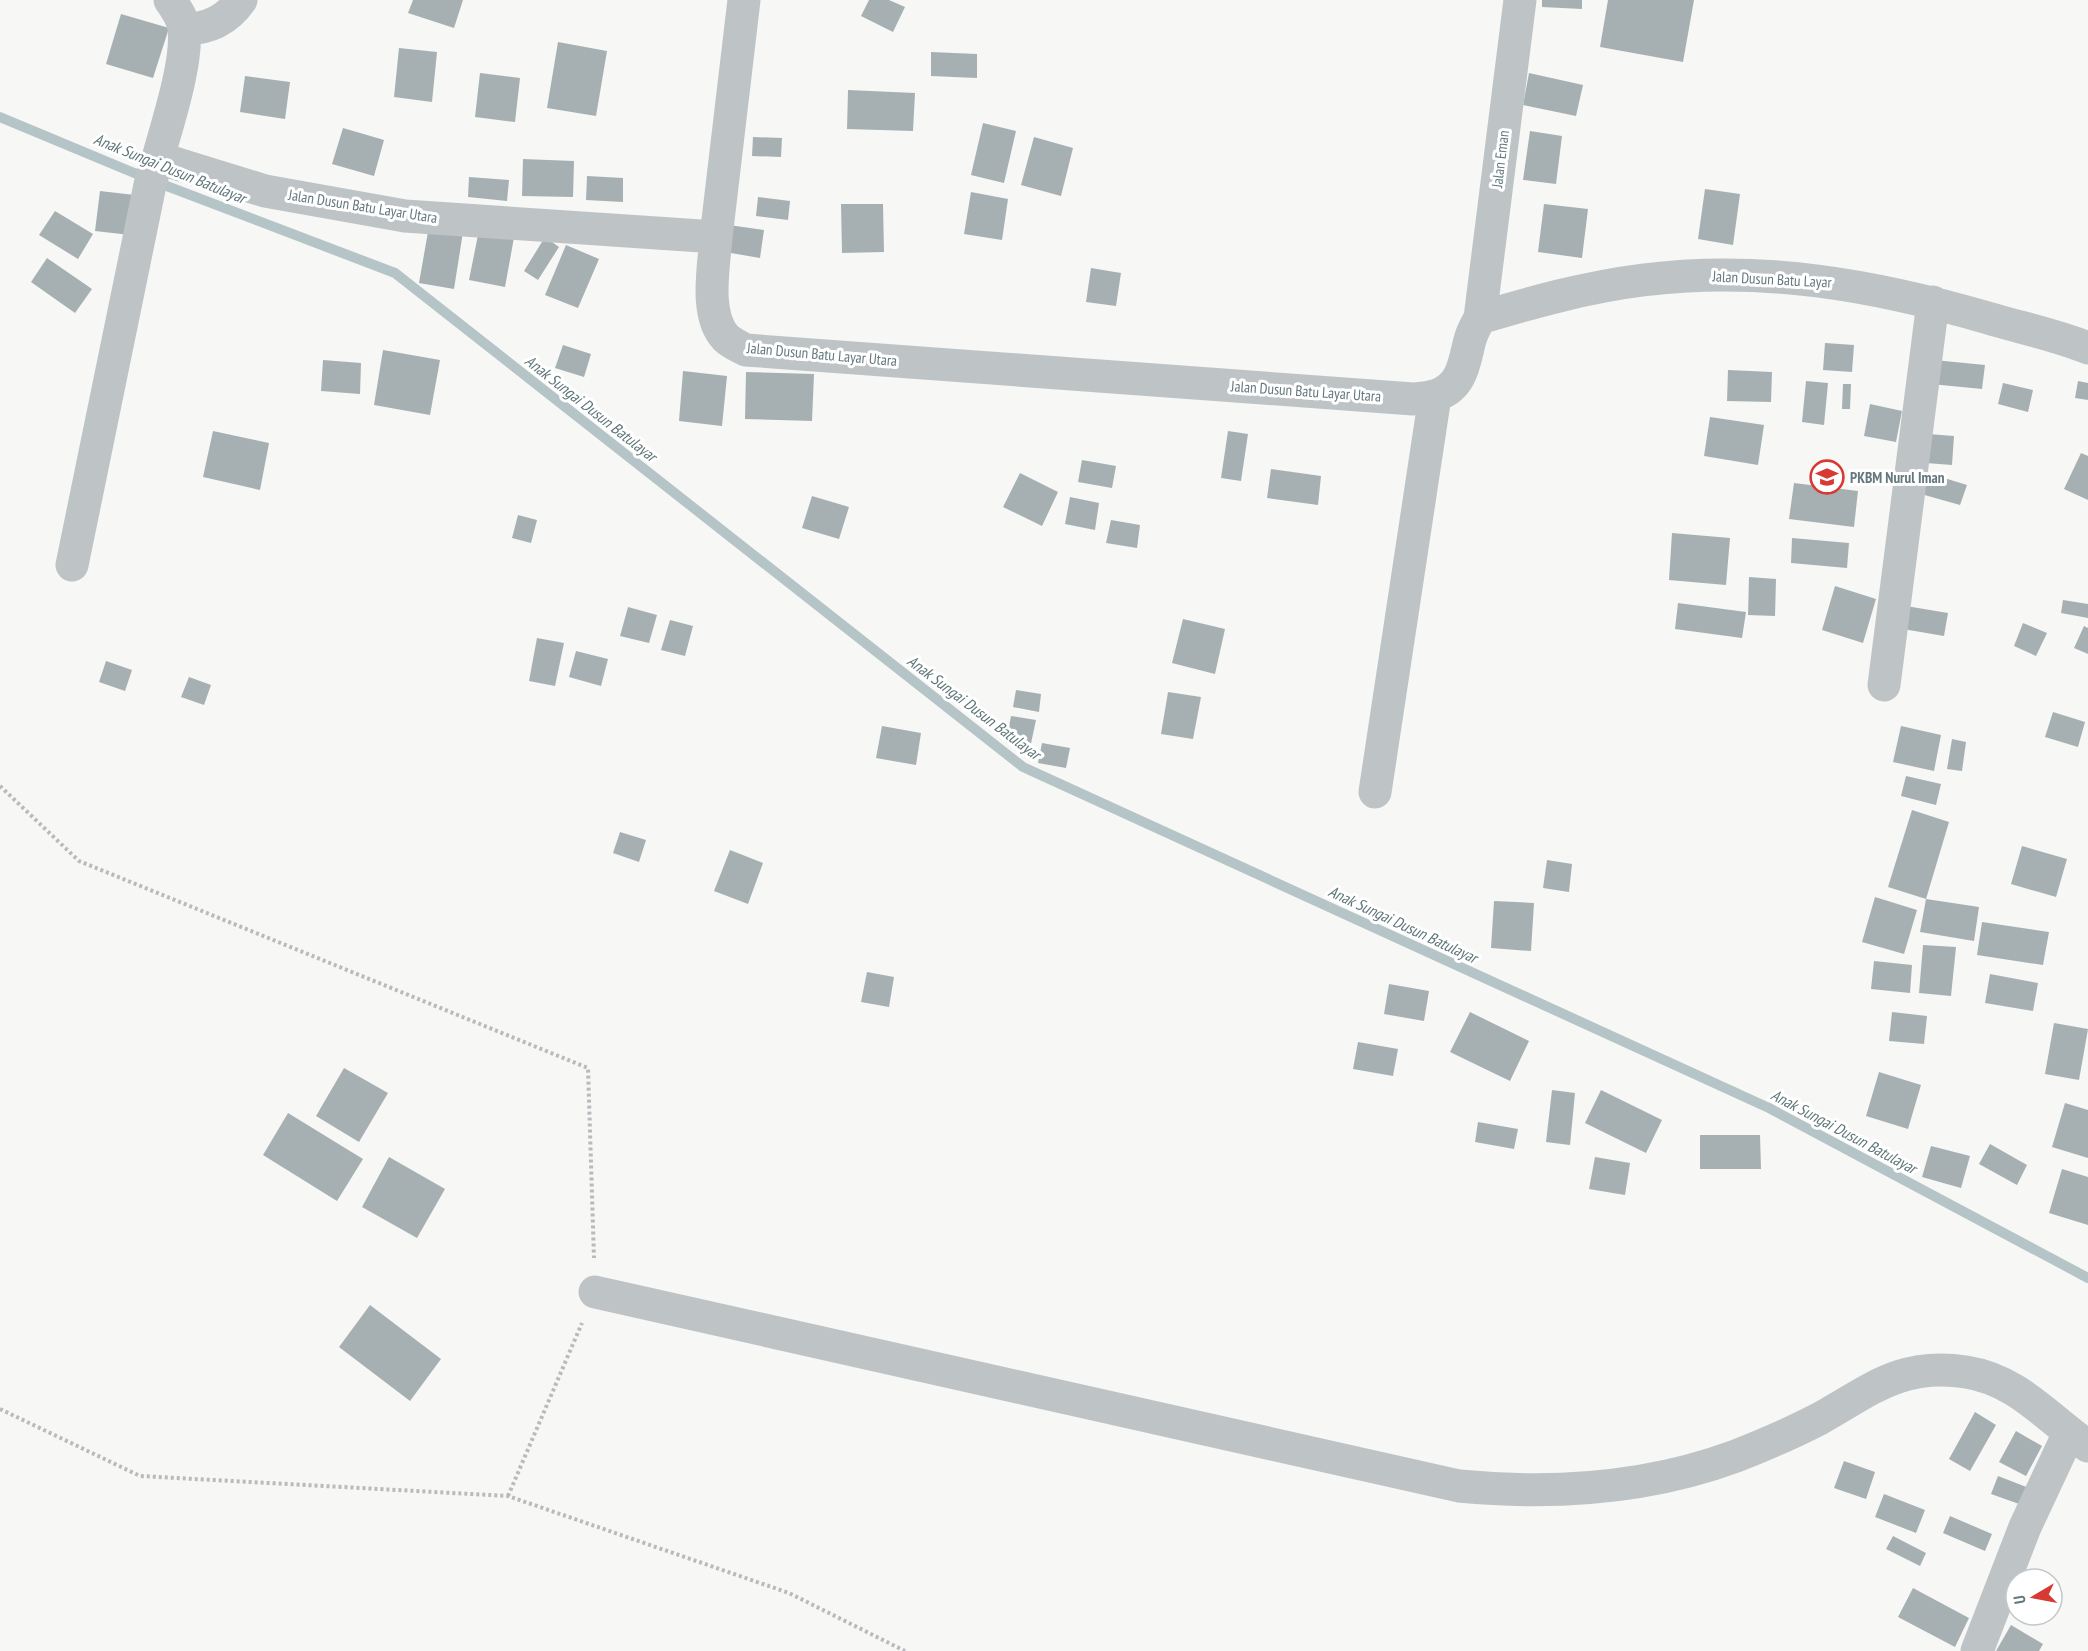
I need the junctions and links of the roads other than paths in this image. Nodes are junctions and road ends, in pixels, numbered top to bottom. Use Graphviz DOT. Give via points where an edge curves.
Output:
graph roads {
  1 [pos="170,0"];
  2 [pos="241,0"];
  3 [pos="744,0"];
  4 [pos="1520,0"];
  5 [pos="184,29"];
  6 [pos="158,158"];
  7 [pos="716,237"];
  8 [pos="1933,302"];
  9 [pos="1474,331"];
  10 [pos="2087,342"];
  11 [pos="1436,396"];
  12 [pos="72,565"];
  13 [pos="1884,686"];
  14 [pos="1375,792"];
  15 [pos="595,1292"];
  16 [pos="2078,1440"];
  17 [pos="1977,1651"];
  1 -- 5 [label="street"];
  2 -- 5 [label="street" via="215,24"];
  3 -- 7 [label="street"];
  4 -- 9 [label="street, Jalan Eman"];
  5 -- 6 [label="street" via="184,57"];
  6 -- 7 [label="street, Jalan Dusun Batu Layar Utara" via="265,190 405,216"];
  6 -- 12 [label="street"];
  7 -- 11 [label="street, Jalan Dusun Batu Layar Utara" via="712,306 715,321 726,339 747,350 1413,399"];
  8 -- 9 [label="street, Jalan Dusun Batu Layar" via="1800,278 1695,275 1592,288"];
  8 -- 10 [label="street, Jalan Dusun Batu Layar"];
  8 -- 13 [label="street"];
  9 -- 11 [label="street" via="1457,381"];
  11 -- 14 [label="street"];
  15 -- 16 [label="street" via="1459,1486 1505,1490 1598,1488 1689,1471 1777,1439 1878,1384 1921,1371 1944,1370 1989,1378 2029,1398"];
  16 -- 17 [label="street" via="2025,1527"];
}
